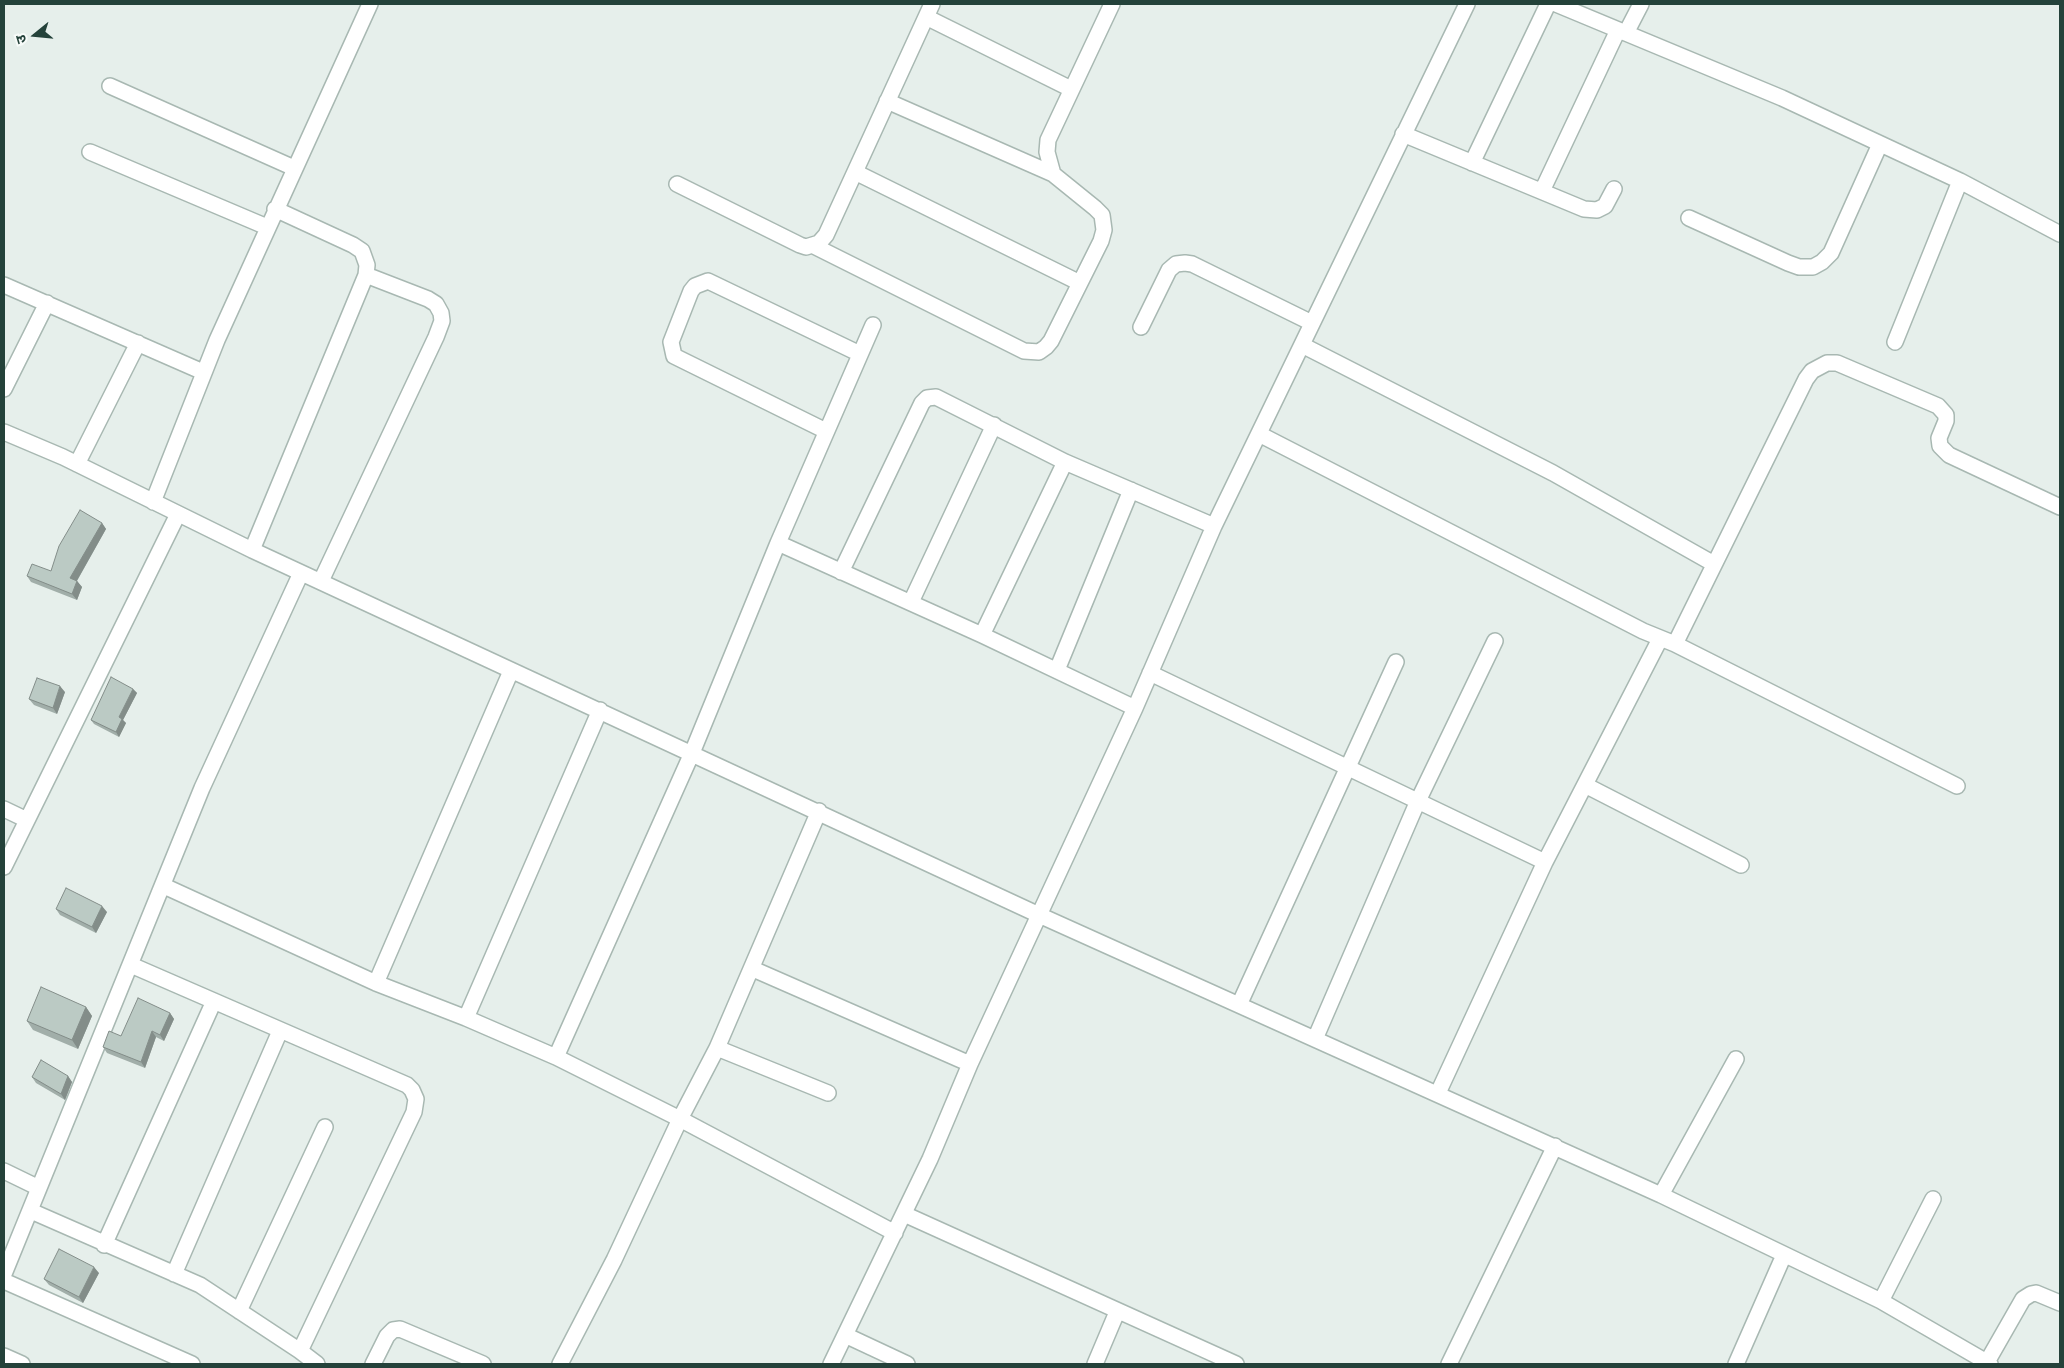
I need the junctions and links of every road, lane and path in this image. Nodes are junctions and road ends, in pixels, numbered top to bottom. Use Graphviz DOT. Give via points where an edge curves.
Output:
graph roads {
  1 [pos="370,4"];
  2 [pos="1467,4"];
  3 [pos="1548,4"];
  4 [pos="1556,4"];
  5 [pos="1641,4"];
  6 [pos="1109,5"];
  7 [pos="929,10"];
  8 [pos="1622,31"];
  9 [pos="110,86"];
  10 [pos="1072,89"];
  11 [pos="887,101"];
  12 [pos="1403,134"];
  13 [pos="1880,144"];
  14 [pos="90,152"];
  15 [pos="1472,163"];
  16 [pos="294,168"];
  17 [pos="855,172"];
  18 [pos="1053,174"];
  19 [pos="1960,181"];
  20 [pos="677,184"];
  21 [pos="1614,189"];
  22 [pos="1542,191"];
  23 [pos="275,209"];
  24 [pos="1689,218"];
  25 [pos="267,227"];
  26 [pos="2060,234"];
  27 [pos="814,246"];
  28 [pos="366,274"];
  29 [pos="1080,283"];
  30 [pos="4,285"];
  31 [pos="47,303"];
  32 [pos="1312,323"];
  33 [pos="873,325"];
  34 [pos="1141,327"];
  35 [pos="1895,342"];
  36 [pos="138,343"];
  37 [pos="1302,345"];
  38 [pos="860,354"];
  39 [pos="203,372"];
  40 [pos="4,389"];
  41 [pos="994,425"];
  42 [pos="826,431"];
  43 [pos="4,432"];
  44 [pos="1259,434"];
  45 [pos="1065,462"];
  46 [pos="77,464"];
  47 [pos="1131,490"];
  48 [pos="153,502"];
  49 [pos="2060,507"];
  50 [pos="178,514"];
  51 [pos="1214,526"];
  52 [pos="778,543"];
  53 [pos="252,550"];
  54 [pos="1714,564"];
  55 [pos="841,572"];
  56 [pos="301,573"];
  57 [pos="321,581"];
  58 [pos="911,602"];
  59 [pos="982,635"];
  60 [pos="1660,639"];
  61 [pos="1496,641"];
  62 [pos="1675,644"];
  63 [pos="1396,662"];
  64 [pos="512,670"];
  65 [pos="1057,670"];
  66 [pos="1150,673"];
  67 [pos="1136,708"];
  68 [pos="600,710"];
  69 [pos="692,753"];
  70 [pos="1346,766"];
  71 [pos="1584,785"];
  72 [pos="1957,786"];
  73 [pos="1417,803"];
  74 [pos="4,809"];
  75 [pos="819,811"];
  76 [pos="27,820"];
  77 [pos="1545,862"];
  78 [pos="1741,865"];
  79 [pos="4,867"];
  80 [pos="164,886"];
  81 [pos="1039,915"];
  82 [pos="131,965"];
  83 [pos="753,969"];
  84 [pos="376,983"];
  85 [pos="214,1001"];
  86 [pos="1239,1005"];
  87 [pos="466,1018"];
  88 [pos="280,1030"];
  89 [pos="1315,1039"];
  90 [pos="717,1048"];
  91 [pos="556,1056"];
  92 [pos="1736,1060"];
  93 [pos="970,1064"];
  94 [pos="828,1093"];
  95 [pos="1438,1093"];
  96 [pos="680,1119"];
  97 [pos="325,1128"];
  98 [pos="1555,1146"];
  99 [pos="4,1171"];
  100 [pos="39,1188"];
  101 [pos="1661,1195"];
  102 [pos="1933,1199"];
  103 [pos="31,1211"];
  104 [pos="904,1214"];
  105 [pos="895,1233"];
  106 [pos="104,1245"];
  107 [pos="1784,1255"];
  108 [pos="8,1257"];
  109 [pos="4,1274"];
  110 [pos="174,1274"];
  111 [pos="4,1281"];
  112 [pos="1881,1301"];
  113 [pos="2060,1303"];
  114 [pos="239,1310"];
  115 [pos="1117,1312"];
  116 [pos="845,1335"];
  117 [pos="300,1351"];
  118 [pos="4,1356"];
  119 [pos="1988,1363"];
  120 [pos="22,1364"];
  121 [pos="192,1364"];
  122 [pos="317,1364"];
  123 [pos="373,1364"];
  124 [pos="482,1364"];
  125 [pos="560,1364"];
  126 [pos="831,1364"];
  127 [pos="908,1364"];
  128 [pos="1095,1364"];
  129 [pos="1236,1364"];
  130 [pos="1449,1364"];
  131 [pos="1736,1364"];
  1 -- 16 [label="street"];
  2 -- 12 [label="street"];
  3 -- 15 [label="street"];
  4 -- 8 [label="street"];
  5 -- 8 [label="street"];
  6 -- 10 [label="street"];
  7 -- 10 [label="street"];
  7 -- 11 [label="street"];
  8 -- 13 [label="street" via="1782,98"];
  8 -- 22 [label="street"];
  9 -- 16 [label="street"];
  10 -- 18 [label="street" via="1048,140 1047,152"];
  11 -- 17 [label="street"];
  11 -- 18 [label="street"];
  12 -- 15 [label="street"];
  12 -- 32 [label="street"];
  13 -- 19 [label="street"];
  13 -- 24 [label="street" via="1831,253 1813,267 1788,263"];
  14 -- 25 [label="street"];
  15 -- 22 [label="street"];
  16 -- 23 [label="street"];
  17 -- 27 [label="street" via="826,235"];
  17 -- 29 [label="street"];
  18 -- 29 [label="street" via="1096,208 1104,222 1101,241"];
  19 -- 26 [label="street"];
  19 -- 35 [label="street"];
  20 -- 27 [label="street" via="800,245"];
  21 -- 22 [label="street" via="1605,206 1591,211"];
  23 -- 25 [label="street"];
  23 -- 28 [label="street" via="362,250 366,258"];
  25 -- 39 [label="street"];
  27 -- 29 [label="street" via="1024,351 1039,352 1051,341"];
  28 -- 53 [label="street"];
  28 -- 57 [label="street" via="428,299 436,304 442,320"];
  30 -- 31 [label="street"];
  31 -- 36 [label="street"];
  31 -- 40 [label="street"];
  32 -- 34 [label="street" via="1185,263 1176,264 1169,270"];
  32 -- 37 [label="street"];
  33 -- 38 [label="street"];
  36 -- 39 [label="street"];
  36 -- 46 [label="street"];
  37 -- 44 [label="street"];
  37 -- 54 [label="street" via="1553,473"];
  38 -- 42 [label="street"];
  38 -- 42 [label="street" via="708,281 695,286 691,292 672,342 674,356"];
  39 -- 48 [label="street"];
  41 -- 45 [label="street"];
  41 -- 55 [label="street" via="941,398 927,398"];
  41 -- 58 [label="street"];
  42 -- 52 [label="street"];
  43 -- 46 [label="street"];
  44 -- 51 [label="street"];
  44 -- 60 [label="street"];
  45 -- 47 [label="street"];
  45 -- 59 [label="street"];
  46 -- 48 [label="street"];
  47 -- 51 [label="street"];
  47 -- 65 [label="street"];
  48 -- 50 [label="street"];
  49 -- 54 [label="street" via="1949,455 1940,446 1939,438 1946,415 1938,406 1837,364 1827,363 1812,371 1806,379"];
  50 -- 53 [label="street"];
  50 -- 76 [label="street"];
  51 -- 66 [label="street"];
  52 -- 55 [label="street"];
  52 -- 69 [label="street"];
  53 -- 56 [label="street"];
  54 -- 62 [label="street"];
  55 -- 58 [label="street"];
  56 -- 57 [label="street"];
  56 -- 80 [label="street" via="202,788"];
  57 -- 64 [label="street"];
  58 -- 59 [label="street"];
  59 -- 65 [label="street"];
  60 -- 62 [label="street"];
  60 -- 71 [label="street"];
  61 -- 73 [label="street"];
  62 -- 72 [label="street"];
  63 -- 70 [label="street"];
  64 -- 68 [label="street"];
  64 -- 84 [label="street"];
  65 -- 67 [label="street"];
  66 -- 67 [label="street"];
  66 -- 70 [label="street"];
  67 -- 81 [label="street"];
  68 -- 69 [label="street"];
  68 -- 87 [label="street"];
  69 -- 75 [label="street"];
  69 -- 91 [label="street"];
  70 -- 73 [label="street"];
  70 -- 86 [label="street"];
  71 -- 77 [label="street"];
  71 -- 78 [label="street"];
  73 -- 77 [label="street"];
  73 -- 89 [label="street"];
  74 -- 76 [label="street"];
  75 -- 81 [label="street"];
  75 -- 83 [label="street"];
  76 -- 79 [label="street"];
  77 -- 95 [label="street"];
  80 -- 82 [label="street"];
  80 -- 84 [label="street"];
  81 -- 86 [label="street"];
  81 -- 93 [label="street"];
  82 -- 85 [label="street"];
  82 -- 100 [label="street"];
  83 -- 90 [label="street"];
  83 -- 93 [label="street"];
  84 -- 87 [label="street"];
  85 -- 88 [label="street"];
  85 -- 106 [label="street"];
  86 -- 89 [label="street"];
  87 -- 91 [label="street"];
  88 -- 110 [label="street"];
  88 -- 117 [label="street" via="407,1084 416,1099 414,1112"];
  89 -- 95 [label="street"];
  90 -- 94 [label="street"];
  90 -- 96 [label="street"];
  91 -- 96 [label="street"];
  92 -- 101 [label="street"];
  93 -- 104 [label="street"];
  95 -- 98 [label="street"];
  96 -- 105 [label="street"];
  96 -- 125 [label="street" via="614,1260"];
  97 -- 114 [label="street"];
  98 -- 101 [label="street"];
  98 -- 130 [label="street"];
  99 -- 100 [label="street"];
  100 -- 103 [label="street"];
  101 -- 107 [label="street"];
  102 -- 112 [label="street"];
  103 -- 106 [label="street"];
  103 -- 108 [label="street"];
  104 -- 105 [label="street"];
  104 -- 115 [label="street"];
  105 -- 116 [label="street"];
  106 -- 110 [label="street"];
  107 -- 112 [label="street"];
  107 -- 131 [label="street"];
  108 -- 109 [label="street"];
  110 -- 114 [label="street" via="200,1285"];
  111 -- 121 [label="street"];
  112 -- 119 [label="street"];
  113 -- 119 [label="street" via="2036,1293 2023,1299"];
  114 -- 117 [label="street"];
  115 -- 128 [label="street"];
  115 -- 129 [label="street"];
  116 -- 126 [label="street"];
  116 -- 127 [label="street"];
  117 -- 122 [label="street"];
  118 -- 120 [label="street"];
  123 -- 124 [label="street" via="388,1336 393,1330 400,1329"];
}
